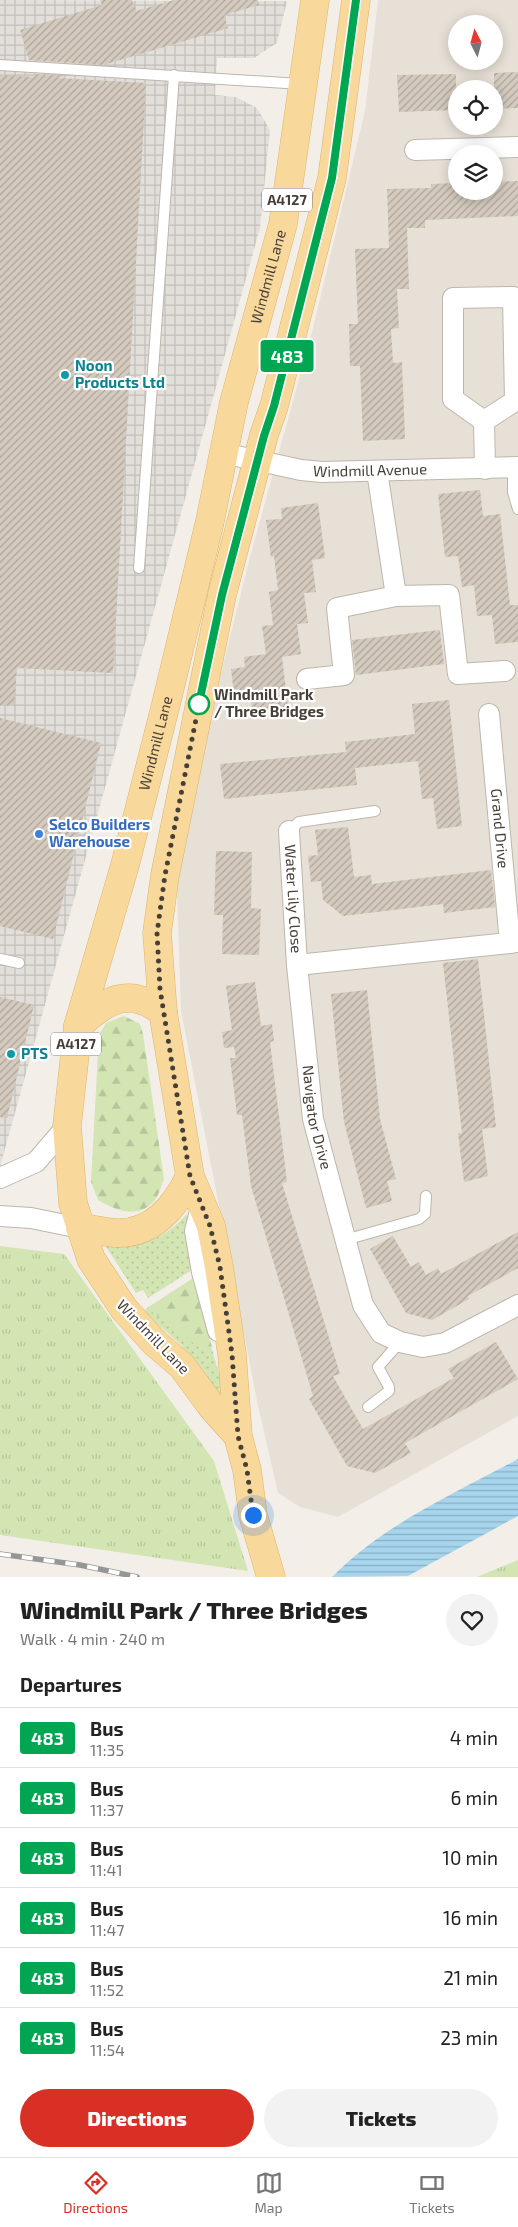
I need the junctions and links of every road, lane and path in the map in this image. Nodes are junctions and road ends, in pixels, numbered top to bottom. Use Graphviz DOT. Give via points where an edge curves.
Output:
graph roads {
  1 [pos="315,0"];
  2 [pos="356,0"];
  3 [pos="0,65"];
  4 [pos="174,75"];
  5 [pos="304,84"];
  6 [pos="518,147"];
  7 [pos="415,150"];
  8 [pos="484,421"];
  9 [pos="223,453"];
  10 [pos="258,460"];
  11 [pos="515,467"];
  12 [pos="485,469"];
  13 [pos="378,471"];
  14 [pos="518,509"];
  15 [pos="140,568"];
  16 [pos="396,596"];
  17 [pos="505,671"];
  18 [pos="307,679"];
  19 [pos="489,714"];
  20 [pos="375,811"];
  21 [pos="289,831"];
  22 [pos="514,942"];
  23 [pos="0,959"];
  24 [pos="19,963"];
  25 [pos="298,965"];
  26 [pos="163,1012"];
  27 [pos="78,1026"];
  28 [pos="67,1126"];
  29 [pos="190,1176"];
  30 [pos="0,1178"];
  31 [pos="426,1196"];
  32 [pos="0,1216"];
  33 [pos="80,1228"];
  34 [pos="345,1240"];
  35 [pos="518,1305"];
  36 [pos="400,1342"];
  37 [pos="368,1407"];
  38 [pos="238,1436"];
  39 [pos="270,1577"];
  1 -- 5 [label="main road, Windmill Lane / A4127"];
  2 -- 10 [label="main road, Windmill Lane / A4127" via="332,178"];
  3 -- 4 [label="lane"];
  4 -- 5 [label="lane"];
  4 -- 15 [label="lane"];
  5 -- 9 [label="main road, Windmill Lane / A4127" via="283,224"];
  6 -- 7 [label="street"];
  8 -- 8 [label="street" via="453,399 453,298 513,297 515,401"];
  8 -- 12 [label="street"];
  9 -- 10 [label="street, Windmill Avenue"];
  9 -- 27 [label="main road, Windmill Lane / A4127" via="166,704 125,865"];
  10 -- 13 [label="street, Windmill Avenue" via="322,472"];
  10 -- 26 [label="main road, Windmill Lane / A4127" via="222,595 165,875 157,933"];
  11 -- 12 [label="street, Windmill Avenue"];
  11 -- 14 [label="lane" via="513,492"];
  12 -- 13 [label="street, Windmill Avenue"];
  13 -- 16 [label="street"];
  16 -- 17 [label="street" via="448,595 458,674"];
  16 -- 18 [label="street" via="337,608 344,675"];
  19 -- 22 [label="street, Grand Drive"];
  20 -- 21 [label="lane" via="299,822"];
  21 -- 25 [label="street, Water Lily Close"];
  22 -- 25 [label="street"];
  23 -- 24 [label="lane"];
  25 -- 34 [label="street, Navigator Drive" via="313,1119"];
  26 -- 27 [label="main road" via="136,998 120,999 98,1007"];
  26 -- 29 [label="main road, Windmill Lane / A4127"];
  27 -- 28 [label="main road, Windmill Lane / A4127"];
  28 -- 30 [label="street" via="36,1162"];
  28 -- 33 [label="main road, Windmill Lane / A4127" via="73,1204"];
  29 -- 33 [label="main road" via="180,1197 158,1220 142,1230 117,1233"];
  29 -- 38 [label="main road, Windmill Lane / A4127" via="210,1226 220,1267 232,1354"];
  31 -- 34 [label="lane" via="425,1214 419,1219"];
  32 -- 33 [label="street" via="31,1218"];
  33 -- 38 [label="main road, Windmill Lane / A4127" via="91,1259 112,1293 155,1343 188,1374"];
  34 -- 36 [label="street, Navigator Drive" via="363,1305 381,1332"];
  35 -- 36 [label="street, Navigator Drive" via="446,1343 424,1347"];
  36 -- 37 [label="lane" via="378,1367 389,1392"];
  38 -- 39 [label="main road, Windmill Lane / A4127" via="253,1515"];
}
